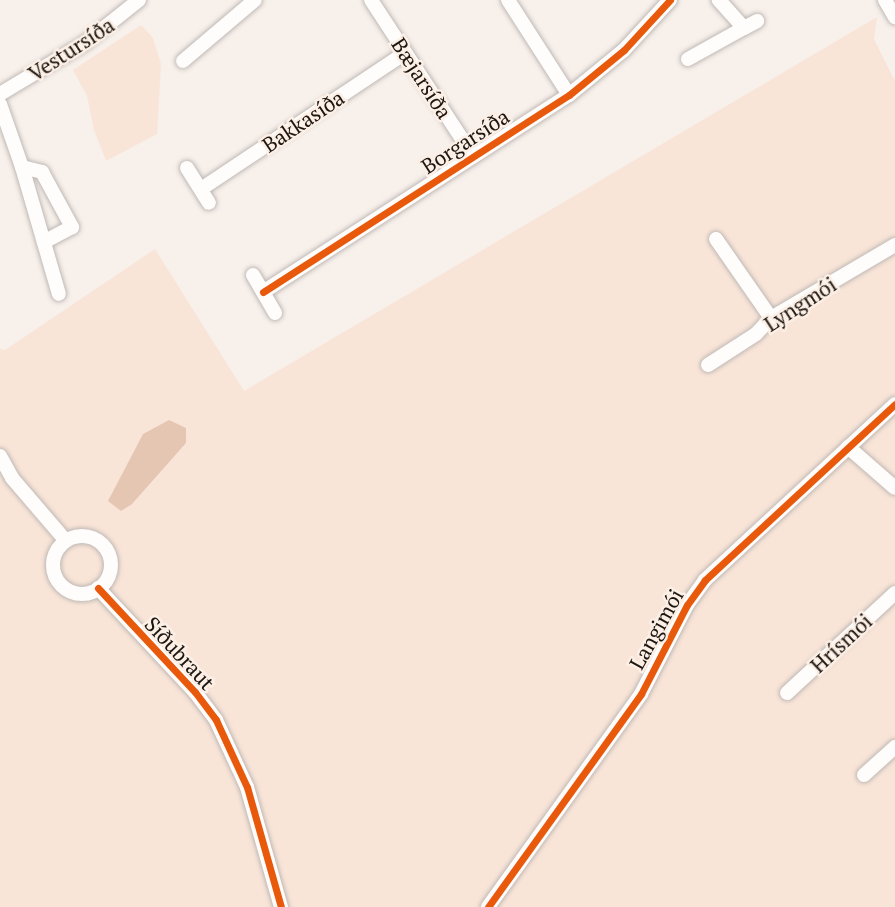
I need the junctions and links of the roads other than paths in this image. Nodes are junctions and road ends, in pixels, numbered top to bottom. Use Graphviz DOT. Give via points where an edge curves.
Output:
graph roads {
  1 [pos="139,0"];
  2 [pos="255,0"];
  3 [pos="370,0"];
  4 [pos="508,0"];
  5 [pos="670,0"];
  6 [pos="719,0"];
  7 [pos="885,0"];
  8 [pos="895,17"];
  9 [pos="405,53"];
  10 [pos="688,58"];
  11 [pos="183,61"];
  12 [pos="0,94"];
  13 [pos="569,95"];
  14 [pos="0,104"];
  15 [pos="472,156"];
  16 [pos="22,167"];
  17 [pos="187,168"];
  18 [pos="201,189"];
  19 [pos="209,203"];
  20 [pos="716,239"];
  21 [pos="44,242"];
  22 [pos="895,245"];
  23 [pos="253,275"];
  24 [pos="263,292"];
  25 [pos="59,294"];
  26 [pos="275,313"];
  27 [pos="771,318"];
  28 [pos="708,365"];
  29 [pos="895,404"];
  30 [pos="848,447"];
  31 [pos="0,456"];
  32 [pos="895,488"];
  33 [pos="66,541"];
  34 [pos="98,588"];
  35 [pos="895,593"];
  36 [pos="787,693"];
  37 [pos="895,747"];
  38 [pos="864,775"];
  39 [pos="281,907"];
  40 [pos="488,907"];
  1 -- 12 [label="street, Vestursíða" via="85,43"];
  2 -- 11 [label="street"];
  3 -- 9 [label="street, Bæjarsíða"];
  4 -- 13 [label="street"];
  5 -- 13 [label="street, Borgarsíða" via="624,50"];
  6 -- 10 [label="street" via="750,25"];
  7 -- 8 [label="street"];
  9 -- 15 [label="street, Bæjarsíða"];
  9 -- 18 [label="street, Bakkasíða"];
  13 -- 15 [label="street, Borgarsíða"];
  14 -- 16 [label="street"];
  15 -- 24 [label="street, Borgarsíða"];
  16 -- 21 [label="street"];
  16 -- 21 [label="street" via="42,172 72,227"];
  17 -- 18 [label="street"];
  18 -- 19 [label="street"];
  20 -- 27 [label="street"];
  21 -- 25 [label="street"];
  22 -- 27 [label="street, Lyngmói"];
  23 -- 24 [label="street"];
  24 -- 26 [label="street"];
  27 -- 28 [label="street, Lyngmói" via="756,334"];
  29 -- 30 [label="street, Langimói"];
  30 -- 32 [label="street"];
  30 -- 40 [label="street, Langimói" via="705,580 640,694"];
  31 -- 33 [label="street" via="12,478"];
  33 -- 34 [label="street" via="86,536 106,550 110,569"];
  33 -- 34 [label="street" via="53,562 58,581 74,593"];
  34 -- 39 [label="street, Síðubraut" via="216,720 247,787"];
  35 -- 36 [label="street, Hrísmói"];
  37 -- 38 [label="street"];
}
